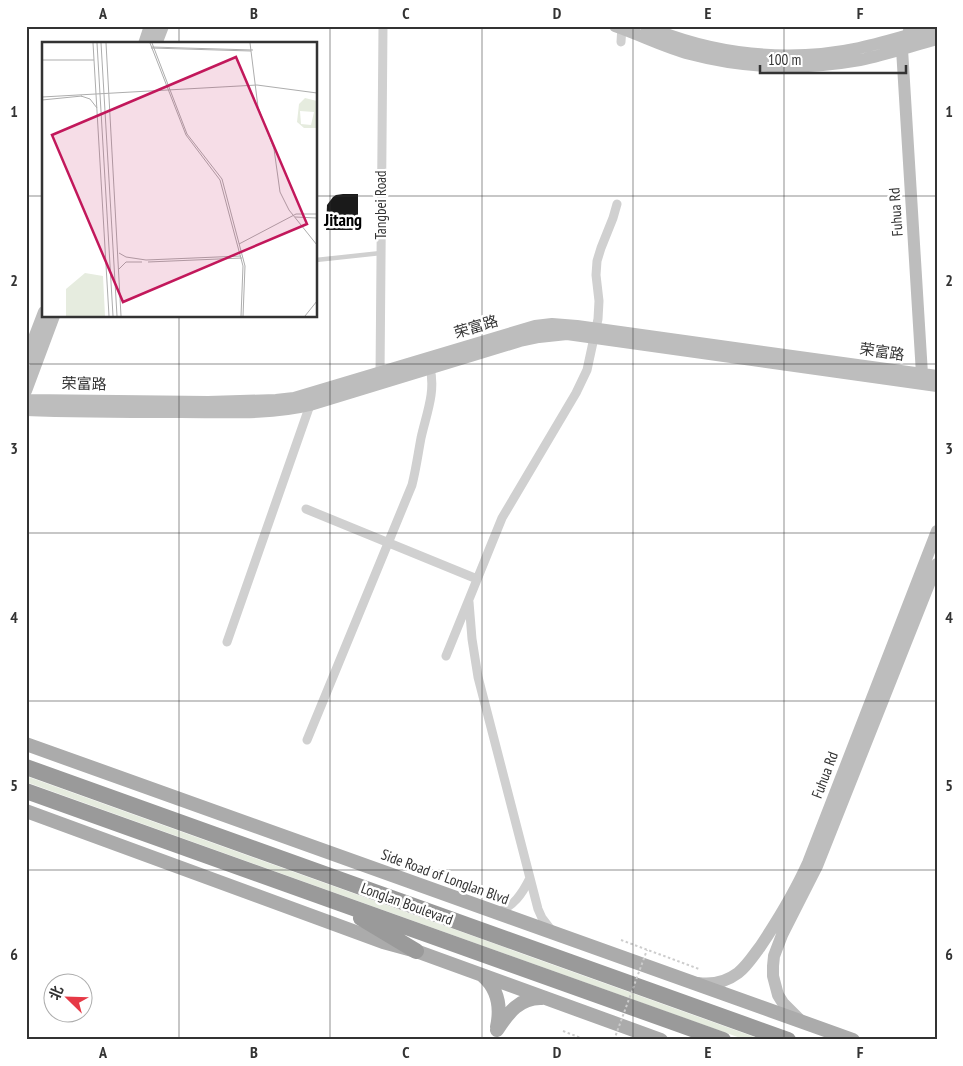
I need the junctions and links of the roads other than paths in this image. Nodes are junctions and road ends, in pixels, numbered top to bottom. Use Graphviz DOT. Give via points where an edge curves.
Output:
graph roads {
  1 [pos="150,26"];
  2 [pos="163,26"];
  3 [pos="382,26"];
  4 [pos="646,26"];
  5 [pos="619,27"];
  6 [pos="937,27"];
  7 [pos="903,35"];
  8 [pos="937,39"];
  9 [pos="145,42"];
  10 [pos="157,42"];
  11 [pos="622,42"];
  12 [pos="617,204"];
  13 [pos="381,253"];
  14 [pos="318,260"];
  15 [pos="42,317"];
  16 [pos="53,318"];
  17 [pos="595,333"];
  18 [pos="26,359"];
  19 [pos="430,368"];
  20 [pos="922,374"];
  21 [pos="937,376"];
  22 [pos="380,378"];
  23 [pos="937,386"];
  24 [pos="26,392"];
  25 [pos="26,400"];
  26 [pos="310,405"];
  27 [pos="26,410"];
  28 [pos="306,510"];
  29 [pos="937,532"];
  30 [pos="388,543"];
  31 [pos="937,564"];
  32 [pos="477,579"];
  33 [pos="469,599"];
  34 [pos="227,642"];
  35 [pos="446,656"];
  36 [pos="307,740"];
  37 [pos="26,744"];
  38 [pos="26,767"];
  39 [pos="26,791"];
  40 [pos="26,811"];
  41 [pos="530,878"];
  42 [pos="332,900"];
  43 [pos="497,913"];
  44 [pos="555,934"];
  45 [pos="416,951"];
  46 [pos="482,975"];
  47 [pos="693,983"];
  48 [pos="544,998"];
  49 [pos="801,1021"];
  50 [pos="656,1038"];
  51 [pos="723,1040"];
  52 [pos="788,1040"];
  53 [pos="853,1040"];
  1 -- 9 [label="street"];
  2 -- 10 [label="street"];
  3 -- 13 [label="street, Tangbei Road"];
  4 -- 7 [label="street" via="713,47 776,55 839,52"];
  5 -- 7 [label="street" via="690,54 754,65 797,67 862,59"];
  5 -- 11 [label="street"];
  6 -- 7 [label="street"];
  7 -- 8 [label="street"];
  7 -- 20 [label="street, Fuhua Rd"];
  12 -- 17 [label="street" via="597,261 599,311"];
  13 -- 14 [label="lane"];
  13 -- 22 [label="street, Tangbei Road"];
  15 -- 18 [label="street"];
  16 -- 24 [label="street"];
  17 -- 19 [label="street, 荣富路" via="539,337"];
  17 -- 20 [label="street, 荣富路"];
  17 -- 22 [label="street, 荣富路" via="568,324 535,326"];
  17 -- 23 [label="street, 荣富路"];
  17 -- 32 [label="street" via="582,382 502,518"];
  19 -- 22 [label="street, 荣富路"];
  19 -- 30 [label="street" via="431,396 415,473"];
  20 -- 21 [label="street, 荣富路"];
  22 -- 25 [label="street, 荣富路" via="276,400"];
  22 -- 26 [label="street, 荣富路"];
  26 -- 27 [label="street, 荣富路" via="277,411"];
  26 -- 34 [label="street"];
  28 -- 30 [label="street"];
  29 -- 47 [label="street, Fuhua Rd" via="797,887 744,968 726,980"];
  30 -- 32 [label="street"];
  30 -- 36 [label="street"];
  31 -- 49 [label="street, Fuhua Rd" via="817,866 774,956 773,976 778,995"];
  32 -- 33 [label="street"];
  33 -- 35 [label="street"];
  33 -- 41 [label="street" via="478,677"];
  37 -- 43 [label="main road, Side Road of Longlan Blvd"];
  38 -- 52 [label="highway, Longlan Boulevard"];
  39 -- 42 [label="highway, Longlan Boulevard"];
  40 -- 45 [label="main road" via="383,942"];
  41 -- 43 [label="street" via="514,903"];
  41 -- 44 [label="street" via="542,918"];
  42 -- 45 [label="highway"];
  42 -- 51 [label="highway, Longlan Boulevard"];
  43 -- 44 [label="main road, Side Road of Longlan Blvd"];
  44 -- 47 [label="main road, Side Road of Longlan Blvd"];
  45 -- 46 [label="main road"];
  46 -- 48 [label="main road"];
  46 -- 48 [label="main road" via="493,986 497,996 500,1015 497,1030 516,1006 527,1000"];
  47 -- 49 [label="main road, Side Road of Longlan Blvd"];
  48 -- 50 [label="main road"];
  49 -- 53 [label="main road, Side Road of Longlan Blvd"];
}
